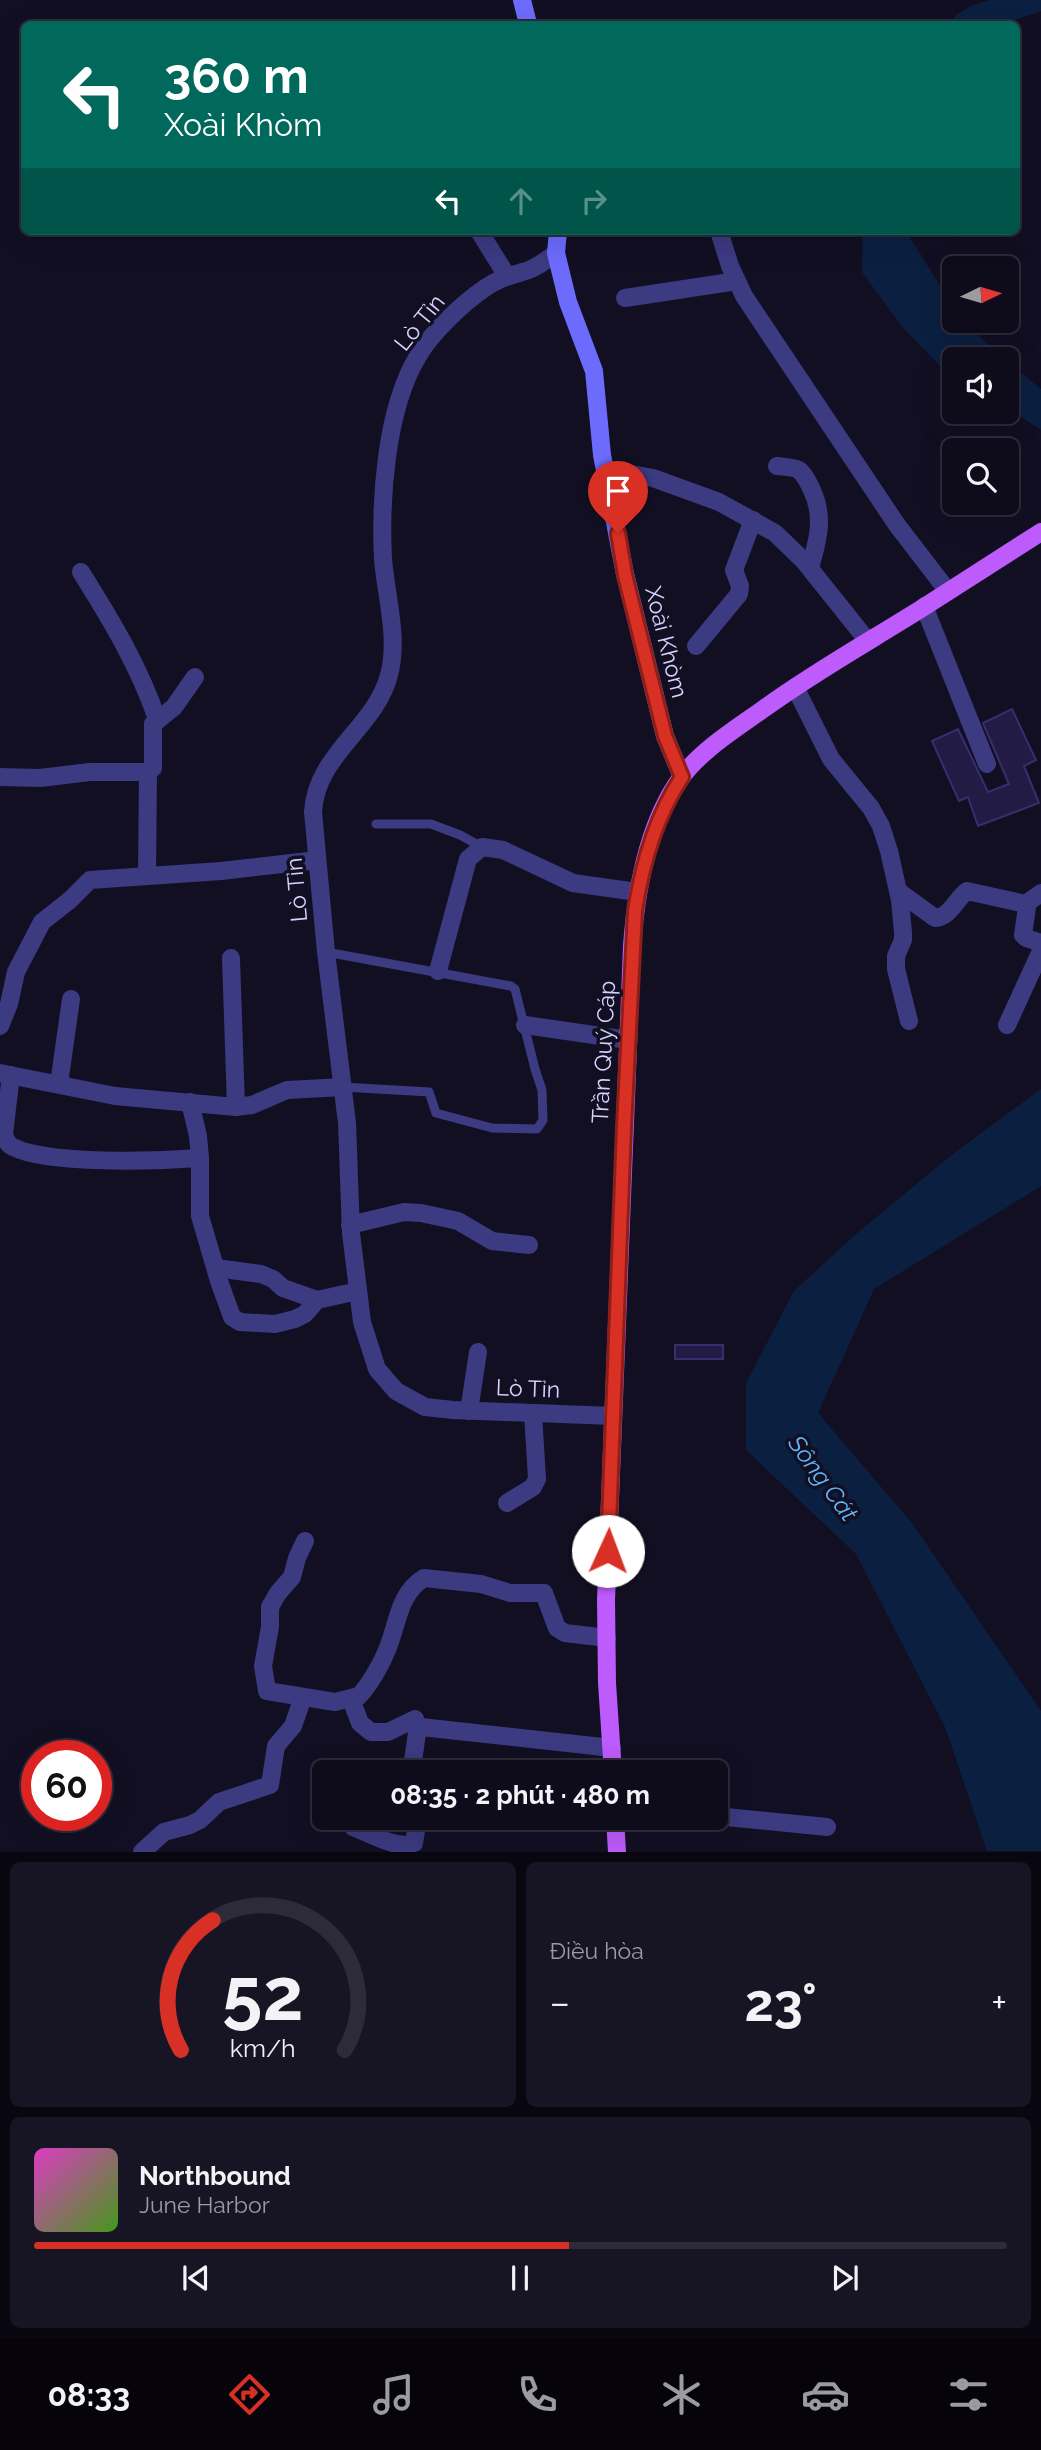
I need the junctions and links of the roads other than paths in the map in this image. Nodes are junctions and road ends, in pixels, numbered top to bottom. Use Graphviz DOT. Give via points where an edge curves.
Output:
graph roads {
  1 [pos="523,0"];
  2 [pos="527,21"];
  3 [pos="481,235"];
  4 [pos="558,235"];
  5 [pos="720,235"];
  6 [pos="556,253"];
  7 [pos="507,276"];
  8 [pos="737,281"];
  9 [pos="625,298"];
  10 [pos="777,466"];
  11 [pos="605,469"];
  12 [pos="753,520"];
  13 [pos="1041,532"];
  14 [pos="810,568"];
  15 [pos="81,572"];
  16 [pos="947,590"];
  17 [pos="924,606"];
  18 [pos="867,640"];
  19 [pos="695,646"];
  20 [pos="195,677"];
  21 [pos="795,687"];
  22 [pos="157,719"];
  23 [pos="987,764"];
  24 [pos="148,772"];
  25 [pos="0,777"];
  26 [pos="682,777"];
  27 [pos="376,824"];
  28 [pos="482,847"];
  29 [pos="317,860"];
  30 [pos="147,876"];
  31 [pos="898,891"];
  32 [pos="638,892"];
  33 [pos="1041,893"];
  34 [pos="1024,905"];
  35 [pos="1041,943"];
  36 [pos="1041,951"];
  37 [pos="326,952"];
  38 [pos="231,958"];
  39 [pos="438,971"];
  40 [pos="71,999"];
  41 [pos="909,1021"];
  42 [pos="525,1025"];
  43 [pos="1007,1025"];
  44 [pos="0,1026"];
  45 [pos="628,1040"];
  46 [pos="5,1074"];
  47 [pos="59,1084"];
  48 [pos="343,1087"];
  49 [pos="190,1102"];
  50 [pos="236,1107"];
  51 [pos="201,1158"];
  52 [pos="350,1225"];
  53 [pos="529,1245"];
  54 [pos="216,1268"];
  55 [pos="358,1291"];
  56 [pos="317,1300"];
  57 [pos="478,1352"];
  58 [pos="469,1411"];
  59 [pos="533,1413"];
  60 [pos="613,1416"];
  61 [pos="507,1503"];
  62 [pos="305,1541"];
  63 [pos="607,1638"];
  64 [pos="303,1697"];
  65 [pos="351,1699"];
  66 [pos="418,1729"];
  67 [pos="612,1748"];
  68 [pos="413,1760"];
  69 [pos="612,1760"];
  70 [pos="728,1816"];
  71 [pos="827,1827"];
  72 [pos="360,1830"];
  73 [pos="416,1830"];
  74 [pos="616,1830"];
  75 [pos="142,1852"];
  76 [pos="617,1852"];
  1 -- 2 [label="street"];
  3 -- 7 [label="street"];
  4 -- 6 [label="street, Xoài Khòm"];
  5 -- 8 [label="street"];
  6 -- 7 [label="street, Lò Tỉn" via="531,269"];
  6 -- 11 [label="street, Xoài Khòm" via="568,302 594,371"];
  7 -- 29 [label="street, Lò Tỉn" via="480,291 430,340 404,388 395,418 383,507 390,672 381,695 319,782 313,812"];
  8 -- 9 [label="street"];
  8 -- 16 [label="street" via="897,525"];
  10 -- 14 [label="street" via="797,469 816,497 820,535"];
  11 -- 12 [label="street" via="664,482"];
  11 -- 26 [label="street, Xoài Khòm" via="665,736"];
  12 -- 14 [label="street" via="775,533"];
  12 -- 19 [label="street" via="734,569 739,594"];
  13 -- 16 [label="main road, Trần Quý Cáp"];
  14 -- 18 [label="street"];
  15 -- 22 [label="street" via="133,659"];
  16 -- 17 [label="main road, Trần Quý Cáp"];
  17 -- 18 [label="main road, Trần Quý Cáp"];
  17 -- 23 [label="street"];
  18 -- 21 [label="main road, Trần Quý Cáp"];
  20 -- 22 [label="street" via="174,707"];
  21 -- 26 [label="main road, Trần Quý Cáp" via="728,735"];
  21 -- 31 [label="street" via="831,759 871,808 889,851"];
  22 -- 24 [label="street" via="153,724 153,768"];
  24 -- 25 [label="street"];
  24 -- 30 [label="street"];
  26 -- 32 [label="main road, Trần Quý Cáp" via="656,827"];
  27 -- 28 [label="lane" via="430,824"];
  28 -- 32 [label="street" via="502,850 573,883"];
  28 -- 39 [label="street" via="467,859"];
  29 -- 30 [label="street"];
  29 -- 37 [label="street, Lò Tỉn"];
  30 -- 44 [label="street" via="90,880 47,917 16,972"];
  31 -- 34 [label="street" via="934,918 948,912 967,891"];
  31 -- 41 [label="street" via="903,940 895,962"];
  32 -- 45 [label="main road, Trần Quý Cáp"];
  33 -- 34 [label="street"];
  34 -- 35 [label="street" via="1023,935"];
  36 -- 43 [label="street"];
  37 -- 39 [label="lane"];
  37 -- 48 [label="street, Lò Tỉn"];
  38 -- 50 [label="street"];
  39 -- 42 [label="lane" via="511,986"];
  40 -- 47 [label="street"];
  42 -- 45 [label="street"];
  42 -- 48 [label="lane" via="542,1090 543,1120 537,1129 492,1128 436,1113 429,1092"];
  45 -- 60 [label="main road, Trần Quý Cáp"];
  46 -- 47 [label="street"];
  46 -- 51 [label="street" via="4,1134 14,1148 68,1158"];
  47 -- 49 [label="street" via="115,1096"];
  48 -- 50 [label="street" via="287,1090"];
  48 -- 52 [label="street, Lò Tỉn"];
  49 -- 50 [label="street"];
  49 -- 51 [label="street"];
  51 -- 54 [label="street" via="200,1210"];
  52 -- 53 [label="street" via="395,1213 421,1213 458,1222 492,1241"];
  52 -- 55 [label="street, Lò Tỉn"];
  54 -- 56 [label="street" via="261,1274"];
  54 -- 56 [label="street" via="228,1308 240,1322 275,1324 295,1319"];
  55 -- 56 [label="street"];
  55 -- 58 [label="street, Lò Tỉn" via="371,1357 388,1383 425,1406"];
  57 -- 58 [label="street"];
  58 -- 59 [label="street, Lò Tỉn"];
  59 -- 60 [label="street, Lò Tỉn"];
  59 -- 61 [label="street" via="537,1479 533,1487"];
  60 -- 63 [label="main road, Trần Quý Cáp"];
  62 -- 64 [label="street" via="292,1577 270,1608 263,1666 267,1691"];
  63 -- 65 [label="street" via="557,1628 544,1593 510,1593 481,1584 424,1578 408,1592 382,1661 362,1692"];
  63 -- 67 [label="main road, Trần Quý Cáp"];
  64 -- 65 [label="street" via="335,1702"];
  64 -- 75 [label="street" via="293,1726 276,1746 270,1785 219,1802 200,1820 164,1832"];
  65 -- 66 [label="street" via="360,1723 371,1732 388,1732 415,1719"];
  66 -- 67 [label="street"];
  66 -- 68 [label="street"];
  67 -- 69 [label="main road, Trần Quý Cáp"];
  70 -- 71 [label="street"];
  72 -- 73 [label="street" via="409,1845 414,1843"];
  74 -- 76 [label="main road"];
}
